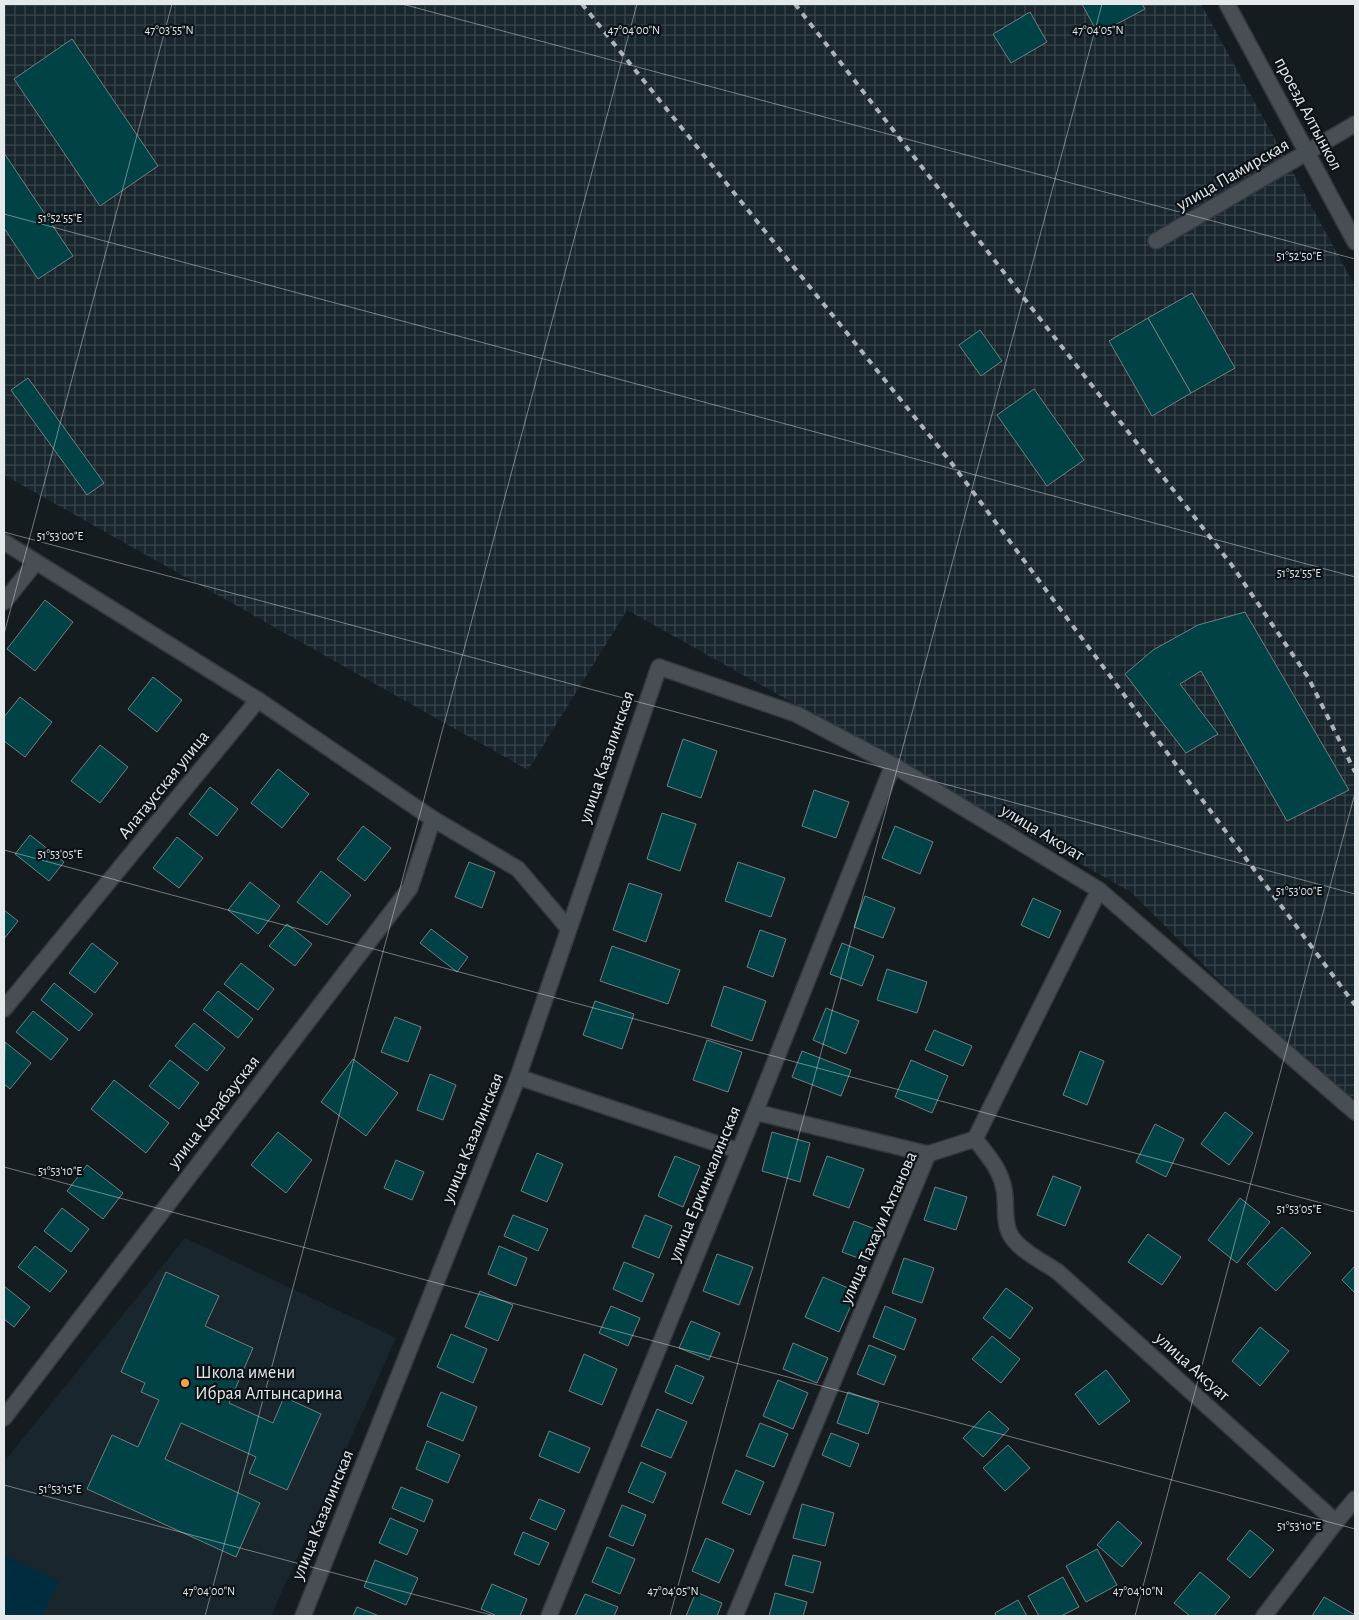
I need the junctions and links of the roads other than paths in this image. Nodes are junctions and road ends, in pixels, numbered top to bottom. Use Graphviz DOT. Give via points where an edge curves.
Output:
graph roads {
  1 [pos="1227,4"];
  2 [pos="1355,124"];
  3 [pos="1307,153"];
  4 [pos="1156,241"];
  5 [pos="1355,242"];
  6 [pos="4,542"];
  7 [pos="36,562"];
  8 [pos="4,602"];
  9 [pos="659,667"];
  10 [pos="258,700"];
  11 [pos="893,765"];
  12 [pos="433,818"];
  13 [pos="1099,890"];
  14 [pos="568,928"];
  15 [pos="4,1009"];
  16 [pos="518,1077"];
  17 [pos="755,1112"];
  18 [pos="1355,1112"];
  19 [pos="975,1139"];
  20 [pos="739,1151"];
  21 [pos="928,1154"];
  22 [pos="4,1418"];
  23 [pos="1355,1500"];
  24 [pos="1336,1522"];
  25 [pos="303,1616"];
  26 [pos="549,1616"];
  27 [pos="735,1616"];
  28 [pos="1264,1616"];
  1 -- 3 [label="street, проезд Алтынкол"];
  2 -- 3 [label="street, улица Памирская"];
  3 -- 4 [label="street, улица Памирская"];
  3 -- 5 [label="street, проезд Алтынкол"];
  6 -- 7 [label="street"];
  7 -- 8 [label="street"];
  7 -- 10 [label="street"];
  9 -- 11 [label="street, улица Аксуат" via="796,714"];
  9 -- 14 [label="street, улица Казалинская"];
  10 -- 12 [label="street"];
  10 -- 15 [label="street, Алатаусская улица"];
  11 -- 13 [label="street, улица Аксуат"];
  11 -- 17 [label="street, улица Еркинкалинская"];
  12 -- 14 [label="street" via="518,869"];
  12 -- 22 [label="street, улица Карабауская" via="410,888"];
  13 -- 18 [label="street, улица Аксуат"];
  13 -- 19 [label="street"];
  14 -- 16 [label="street, улица Казалинская"];
  16 -- 20 [label="street"];
  16 -- 25 [label="street, улица Казалинская"];
  17 -- 20 [label="street, улица Еркинкалинская"];
  17 -- 21 [label="street"];
  19 -- 21 [label="street, улица Тахауи Ахтанова"];
  19 -- 24 [label="street, улица Аксуат" via="994,1163 1001,1180 1010,1235 1030,1254 1058,1272"];
  20 -- 26 [label="street, улица Еркинкалинская"];
  21 -- 27 [label="street, улица Тахауи Ахтанова"];
  23 -- 24 [label="street"];
  24 -- 28 [label="street"];
}
